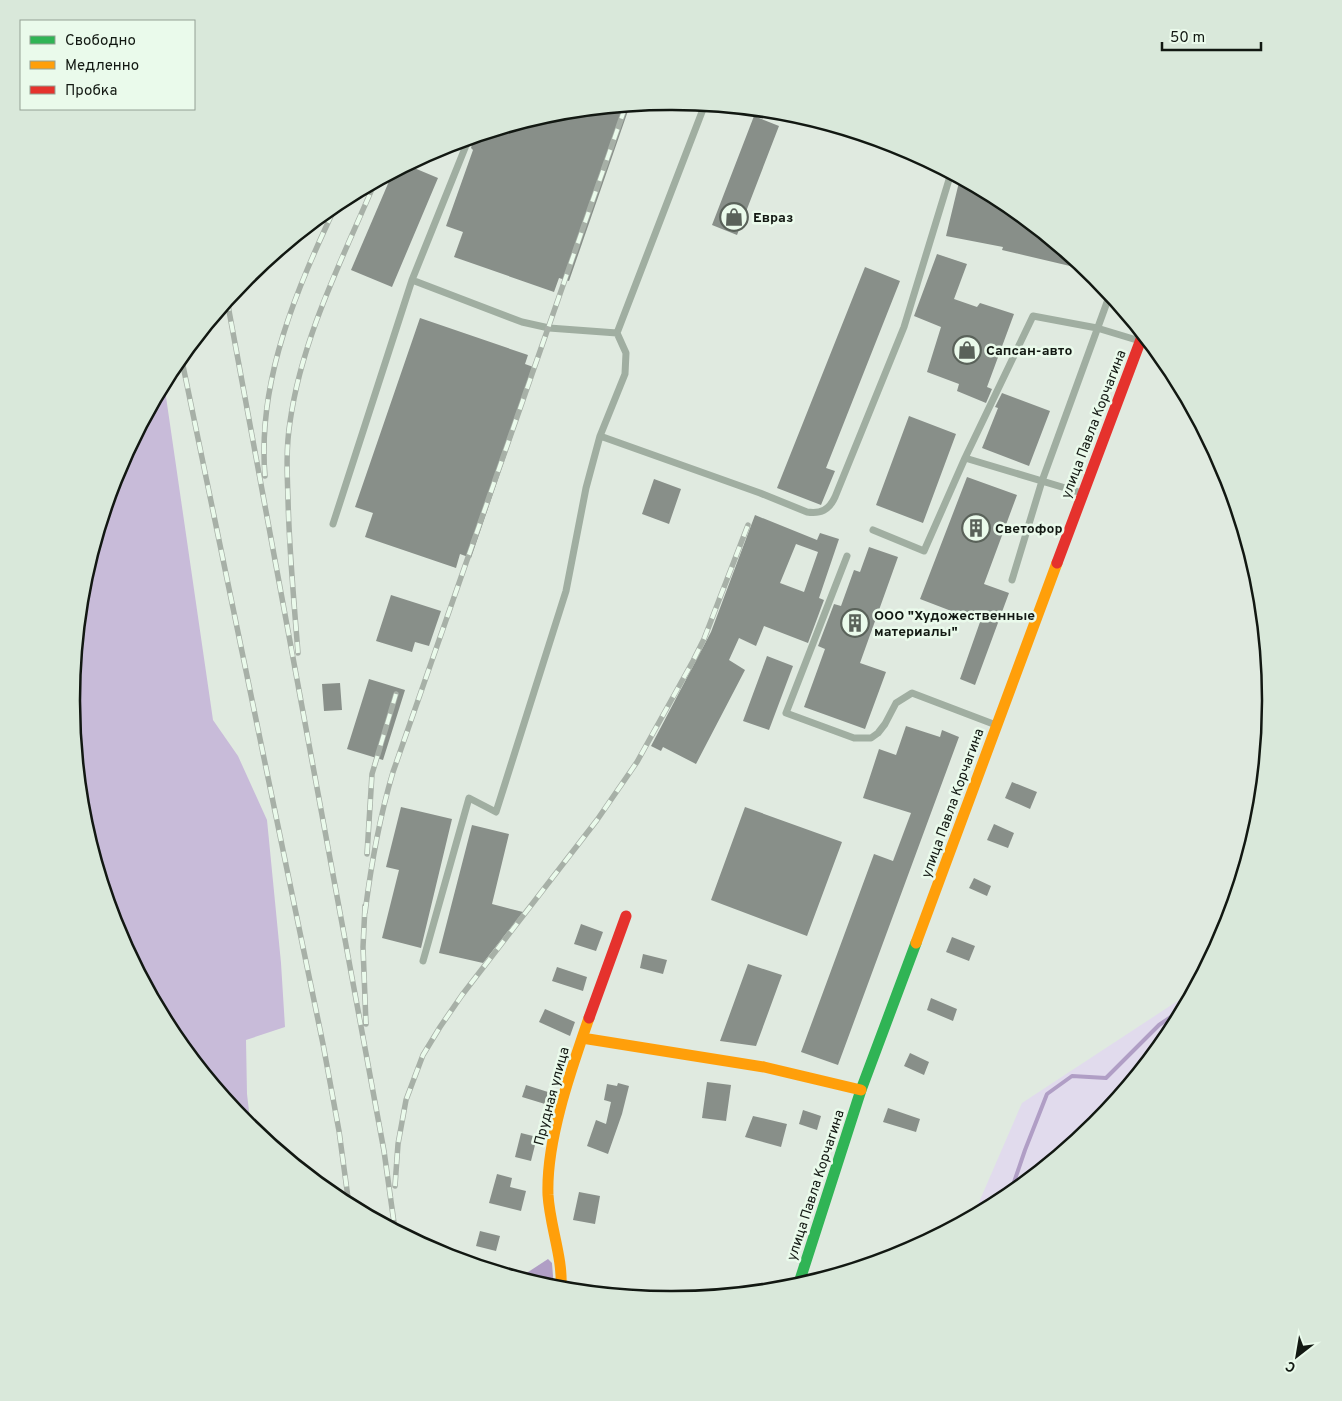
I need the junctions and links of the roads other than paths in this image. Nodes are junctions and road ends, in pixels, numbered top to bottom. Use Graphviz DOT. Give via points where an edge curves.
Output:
graph roads {
  1 [pos="702,111"];
  2 [pos="466,147"];
  3 [pos="949,180"];
  4 [pos="412,280"];
  5 [pos="1107,302"];
  6 [pos="1097,328"];
  7 [pos="618,333"];
  8 [pos="1137,337"];
  9 [pos="1140,341"];
  10 [pos="600,436"];
  11 [pos="965,458"];
  12 [pos="1042,481"];
  13 [pos="1083,494"];
  14 [pos="334,524"];
  15 [pos="873,530"];
  16 [pos="847,556"];
  17 [pos="1012,580"];
  18 [pos="997,726"];
  19 [pos="626,916"];
  20 [pos="424,961"];
  21 [pos="582,1038"];
  22 [pos="862,1090"];
  23 [pos="801,1276"];
  24 [pos="561,1281"];
  1 -- 7 [label="lane"];
  2 -- 4 [label="lane"];
  3 -- 10 [label="lane" via="904,327 835,497 826,509 807,512"];
  4 -- 7 [label="lane" via="522,322 549,328"];
  4 -- 14 [label="lane"];
  5 -- 6 [label="lane"];
  6 -- 8 [label="lane"];
  6 -- 11 [label="lane" via="1033,316"];
  6 -- 12 [label="lane"];
  7 -- 10 [label="lane" via="626,353 625,374"];
  9 -- 13 [label="main road, улица Павла Корчагина"];
  10 -- 20 [label="lane" via="586,488 566,591 496,812 469,798"];
  11 -- 12 [label="lane"];
  11 -- 15 [label="lane" via="924,550"];
  12 -- 13 [label="lane"];
  12 -- 17 [label="lane"];
  13 -- 18 [label="main road, улица Павла Корчагина"];
  16 -- 18 [label="lane" via="786,713 854,738 866,739 878,733 896,703 912,693"];
  18 -- 22 [label="main road, улица Павла Корчагина"];
  19 -- 21 [label="main road, Прудная улица"];
  21 -- 22 [label="main road" via="764,1067"];
  21 -- 24 [label="main road, Прудная улица" via="563,1099 548,1172 550,1215 562,1269"];
  22 -- 23 [label="main road, улица Павла Корчагина"];
}
